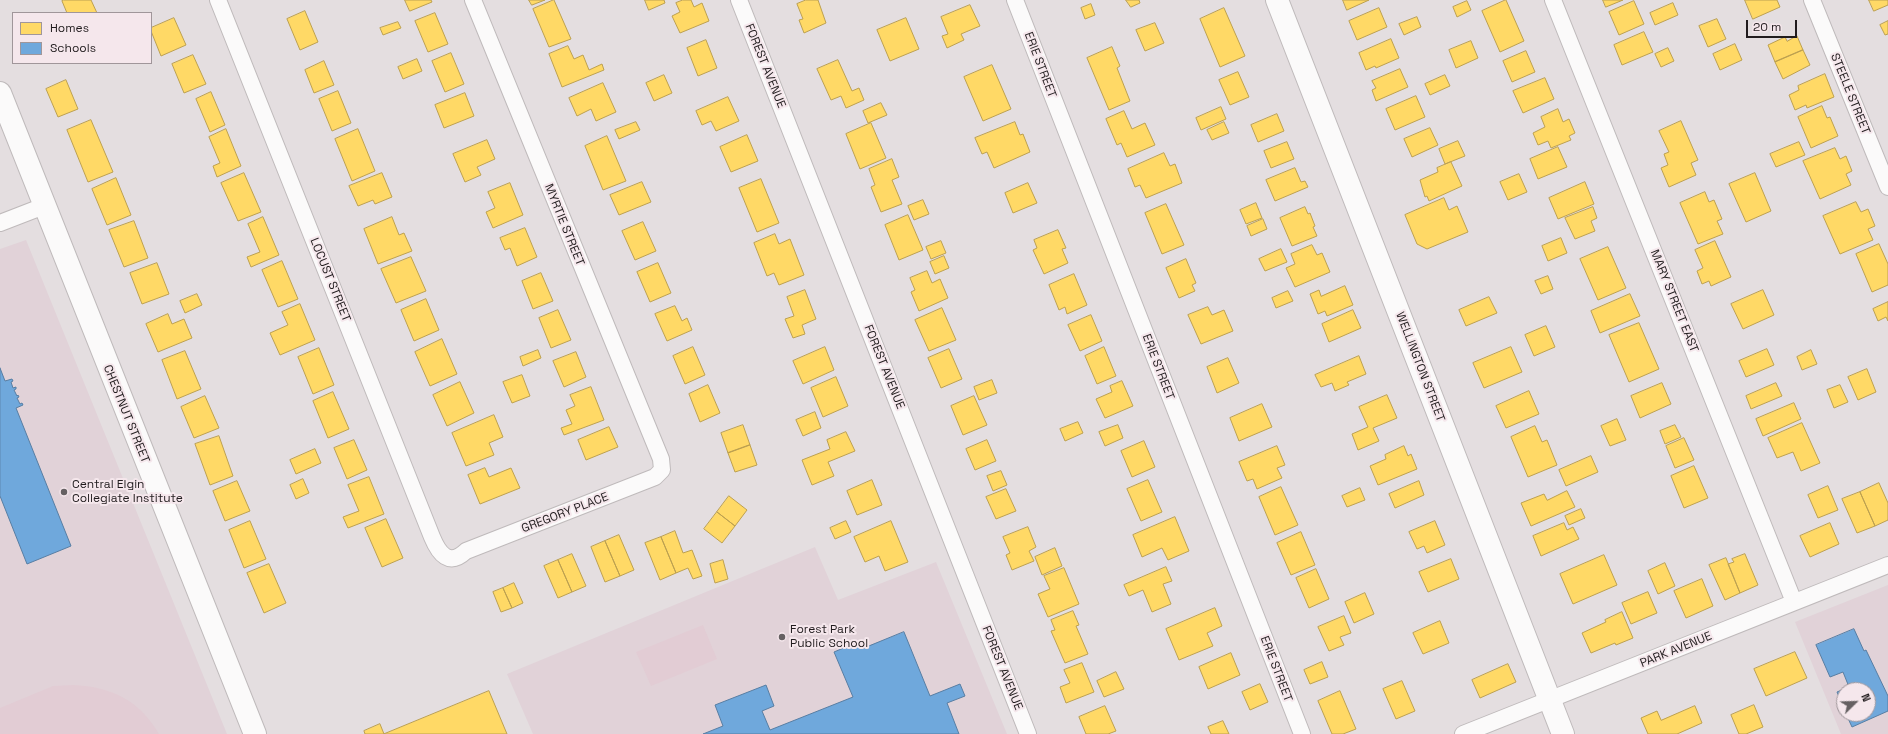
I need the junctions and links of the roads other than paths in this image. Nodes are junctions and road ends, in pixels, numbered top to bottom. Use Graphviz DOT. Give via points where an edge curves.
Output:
graph roads {
  1 [pos="218,0"];
  2 [pos="473,0"];
  3 [pos="739,0"];
  4 [pos="1015,0"];
  5 [pos="1277,0"];
  6 [pos="1553,0"];
  7 [pos="1812,0"];
  8 [pos="0,93"];
  9 [pos="1888,187"];
  10 [pos="44,206"];
  11 [pos="0,223"];
  12 [pos="656,449"];
  13 [pos="446,557"];
  14 [pos="1888,565"];
  15 [pos="1794,602"];
  16 [pos="1550,700"];
  17 [pos="255,734"];
  18 [pos="1028,734"];
  19 [pos="1302,734"];
  20 [pos="1463,734"];
  21 [pos="1563,734"];
  1 -- 13 [label="street, LOCUST STREET" via="437,549"];
  2 -- 12 [label="street, MYRTIE STREET"];
  3 -- 18 [label="street, FOREST AVENUE"];
  4 -- 19 [label="street, ERIE STREET"];
  5 -- 16 [label="street, WELLINGTON STREET"];
  6 -- 15 [label="street, MARY STREET EAST"];
  7 -- 9 [label="street, STEELE STREET"];
  8 -- 10 [label="street, CHESTNUT STREET"];
  10 -- 11 [label="street"];
  10 -- 17 [label="street, CHESTNUT STREET"];
  12 -- 13 [label="street, GREGORY PLACE" via="662,459 662,470 655,477 466,551 460,557 452,560"];
  14 -- 15 [label="street, PARK AVENUE"];
  15 -- 16 [label="street, PARK AVENUE"];
  16 -- 20 [label="street, PARK AVENUE"];
  16 -- 21 [label="street, WELLINGTON STREET"];
}
